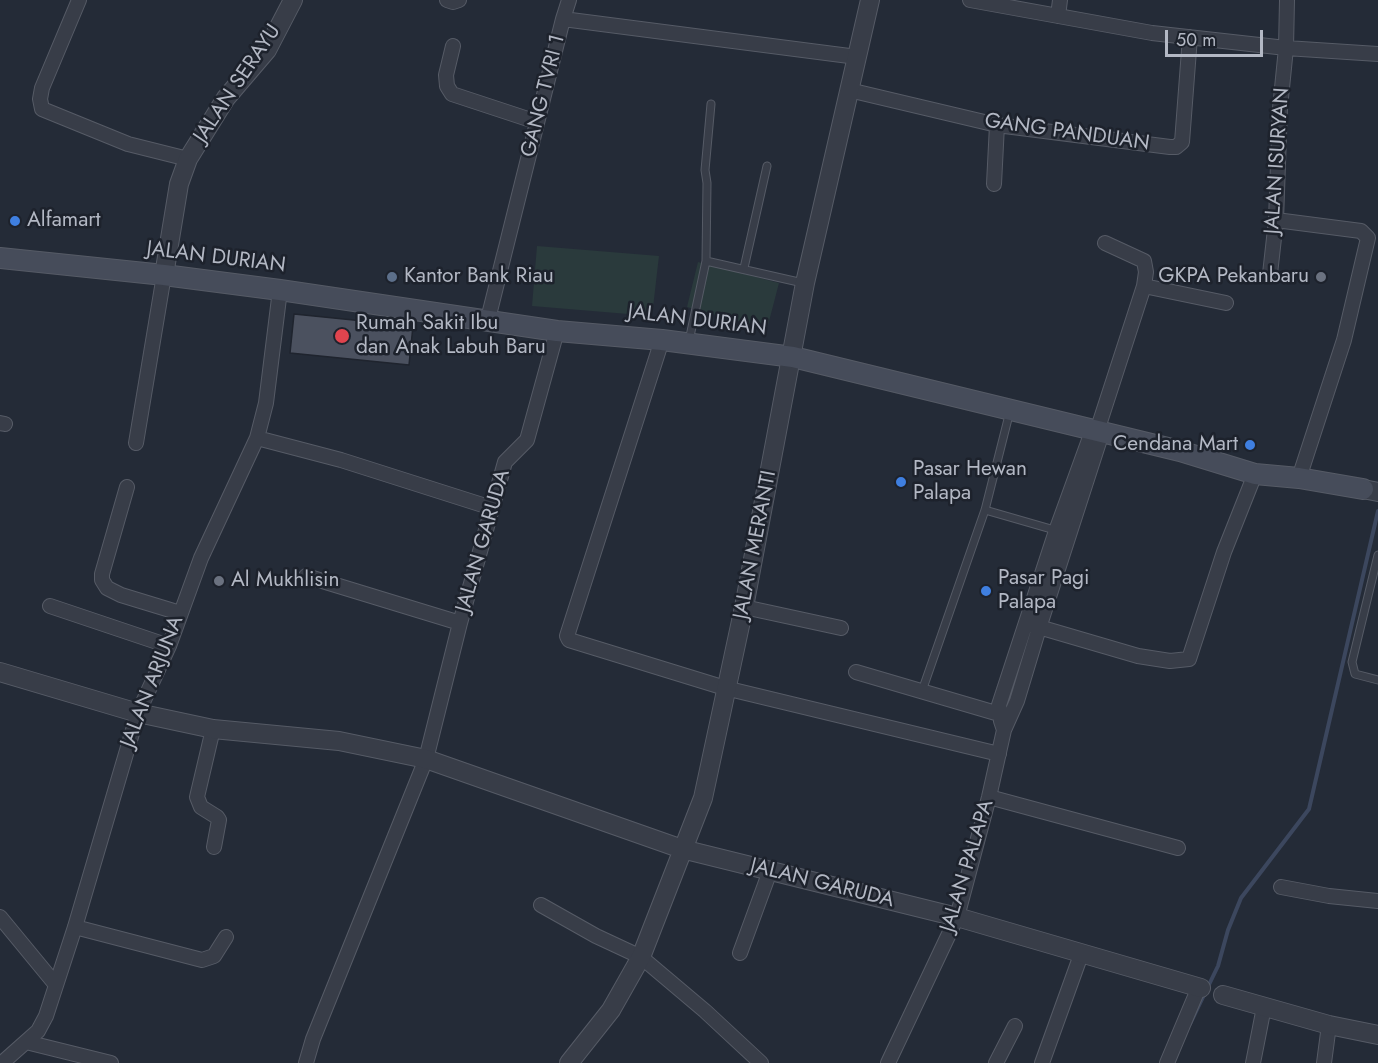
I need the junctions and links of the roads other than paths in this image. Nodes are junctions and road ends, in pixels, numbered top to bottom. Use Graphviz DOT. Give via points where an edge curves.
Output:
graph roads {
  1 [pos="79,0"];
  2 [pos="293,0"];
  3 [pos="447,0"];
  4 [pos="459,0"];
  5 [pos="569,0"];
  6 [pos="870,0"];
  7 [pos="970,0"];
  8 [pos="1060,0"];
  9 [pos="1287,0"];
  10 [pos="1058,16"];
  11 [pos="563,19"];
  12 [pos="1190,37"];
  13 [pos="453,46"];
  14 [pos="1286,48"];
  15 [pos="1378,54"];
  16 [pos="857,57"];
  17 [pos="849,90"];
  18 [pos="711,104"];
  19 [pos="537,122"];
  20 [pos="997,125"];
  21 [pos="188,159"];
  22 [pos="767,166"];
  23 [pos="994,184"];
  24 [pos="1276,220"];
  25 [pos="1105,243"];
  26 [pos="0,258"];
  27 [pos="706,261"];
  28 [pos="744,268"];
  29 [pos="1270,274"];
  30 [pos="164,275"];
  31 [pos="806,283"];
  32 [pos="1144,286"];
  33 [pos="280,290"];
  34 [pos="1226,303"];
  35 [pos="488,320"];
  36 [pos="557,331"];
  37 [pos="662,340"];
  38 [pos="688,344"];
  39 [pos="793,357"];
  40 [pos="1010,409"];
  41 [pos="1097,431"];
  42 [pos="256,438"];
  43 [pos="136,443"];
  44 [pos="1255,474"];
  45 [pos="1299,478"];
  46 [pos="127,487"];
  47 [pos="1371,490"];
  48 [pos="492,508"];
  49 [pos="986,510"];
  50 [pos="1063,532"];
  51 [pos="1378,555"];
  52 [pos="306,576"];
  53 [pos="50,606"];
  54 [pos="744,607"];
  55 [pos="180,613"];
  56 [pos="460,623"];
  57 [pos="1033,625"];
  58 [pos="842,628"];
  59 [pos="169,646"];
  60 [pos="0,672"];
  61 [pos="856,672"];
  62 [pos="1378,680"];
  63 [pos="725,688"];
  64 [pos="922,691"];
  65 [pos="138,713"];
  66 [pos="1005,715"];
  67 [pos="213,729"];
  68 [pos="999,754"];
  69 [pos="426,759"];
  70 [pos="989,797"];
  71 [pos="214,847"];
  72 [pos="1178,848"];
  73 [pos="682,849"];
  74 [pos="770,871"];
  75 [pos="1281,887"];
  76 [pos="1378,901"];
  77 [pos="541,905"];
  78 [pos="0,917"];
  79 [pos="957,917"];
  80 [pos="75,927"];
  81 [pos="226,937"];
  82 [pos="1082,952"];
  83 [pos="740,953"];
  84 [pos="641,957"];
  85 [pos="56,985"];
  86 [pos="1200,988"];
  87 [pos="1222,995"];
  88 [pos="1264,1007"];
  89 [pos="1329,1025"];
  90 [pos="1015,1026"];
  91 [pos="1378,1035"];
  92 [pos="26,1042"];
  93 [pos="756,1062"];
  94 [pos="2,1063"];
  95 [pos="111,1063"];
  96 [pos="306,1063"];
  97 [pos="569,1063"];
  98 [pos="888,1063"];
  99 [pos="996,1063"];
  100 [pos="1042,1063"];
  101 [pos="1167,1063"];
  102 [pos="1253,1063"];
  103 [pos="1324,1063"];
  1 -- 21 [label="street" via="42,88 42,109 128,144"];
  2 -- 21 [label="street, JALAN SERAYU" via="267,50 226,98"];
  3 -- 4 [label="street"];
  5 -- 11 [label="street"];
  6 -- 16 [label="street, JALAN MERANTI"];
  7 -- 10 [label="street"];
  8 -- 10 [label="street"];
  9 -- 14 [label="street, JALAN ISURYAN"];
  10 -- 12 [label="street"];
  11 -- 16 [label="street, GANG TVRI 1"];
  11 -- 19 [label="street, GANG TVRI 1"];
  12 -- 14 [label="street"];
  12 -- 20 [label="street, GANG PANDUAN" via="1182,142 1176,147"];
  13 -- 19 [label="street" via="446,75 452,94"];
  14 -- 15 [label="street"];
  14 -- 24 [label="street, JALAN ISURYAN"];
  16 -- 17 [label="street, JALAN MERANTI"];
  17 -- 20 [label="street, GANG PANDUAN"];
  17 -- 31 [label="street, JALAN MERANTI"];
  18 -- 27 [label="lane" via="705,170"];
  19 -- 35 [label="street, GANG TVRI 1"];
  20 -- 23 [label="street"];
  21 -- 30 [label="street, JALAN SERAYU" via="179,184"];
  22 -- 28 [label="lane"];
  24 -- 29 [label="street, JALAN ISURYAN"];
  24 -- 45 [label="street" via="1361,231 1368,238 1344,340"];
  25 -- 32 [label="street" via="1144,261"];
  26 -- 30 [label="main road, JALAN DURIAN"];
  27 -- 28 [label="lane"];
  27 -- 38 [label="lane"];
  28 -- 31 [label="lane"];
  30 -- 33 [label="main road, JALAN DURIAN"];
  30 -- 43 [label="street"];
  31 -- 39 [label="street, JALAN MERANTI"];
  32 -- 34 [label="street"];
  32 -- 41 [label="street, JALAN PALAPA"];
  33 -- 35 [label="main road, JALAN DURIAN"];
  33 -- 42 [label="street, JALAN ARJUNA" via="266,402"];
  35 -- 36 [label="main road, JALAN DURIAN"];
  36 -- 37 [label="main road, JALAN DURIAN"];
  36 -- 48 [label="street, JALAN GARUDA" via="527,440 505,462"];
  37 -- 38 [label="main road, JALAN DURIAN"];
  37 -- 63 [label="street" via="567,636 583,645"];
  38 -- 39 [label="main road, JALAN DURIAN"];
  39 -- 40 [label="main road, JALAN DURIAN"];
  39 -- 54 [label="street, JALAN MERANTI"];
  40 -- 41 [label="main road, JALAN DURIAN"];
  40 -- 49 [label="lane"];
  41 -- 44 [label="main road, JALAN DURIAN"];
  41 -- 50 [label="street, JALAN PALAPA" via="1100,442"];
  42 -- 48 [label="street" via="341,460"];
  42 -- 55 [label="street, JALAN ARJUNA"];
  44 -- 45 [label="main road, JALAN DURIAN"];
  44 -- 57 [label="street" via="1189,658 1170,661 1138,656"];
  45 -- 47 [label="main road, JALAN DURIAN"];
  46 -- 55 [label="street" via="102,580 121,596"];
  48 -- 56 [label="street, JALAN GARUDA"];
  49 -- 50 [label="lane"];
  49 -- 64 [label="lane"];
  50 -- 57 [label="street, JALAN PALAPA"];
  51 -- 62 [label="lane" via="1352,662 1355,674"];
  52 -- 56 [label="street"];
  53 -- 59 [label="street"];
  54 -- 58 [label="street"];
  54 -- 63 [label="street, JALAN MERANTI"];
  55 -- 59 [label="street, JALAN ARJUNA"];
  56 -- 69 [label="street, JALAN GARUDA"];
  57 -- 66 [label="street, JALAN PALAPA"];
  59 -- 65 [label="street, JALAN ARJUNA"];
  60 -- 65 [label="street, JALAN GARUDA"];
  61 -- 64 [label="street"];
  63 -- 68 [label="street"];
  63 -- 73 [label="street, JALAN MERANTI" via="703,798"];
  64 -- 66 [label="street"];
  65 -- 67 [label="street, JALAN GARUDA"];
  65 -- 80 [label="street, JALAN ARJUNA"];
  66 -- 68 [label="street, JALAN PALAPA"];
  67 -- 69 [label="street, JALAN GARUDA" via="339,741"];
  67 -- 71 [label="street" via="197,797 201,807 218,817"];
  68 -- 70 [label="street, JALAN PALAPA"];
  69 -- 73 [label="street, JALAN GARUDA"];
  69 -- 96 [label="street, JALAN GARUDA"];
  70 -- 72 [label="street"];
  70 -- 79 [label="street, JALAN PALAPA"];
  73 -- 74 [label="street, JALAN GARUDA"];
  73 -- 84 [label="street, JALAN MERANTI"];
  74 -- 79 [label="street, JALAN GARUDA"];
  74 -- 83 [label="street"];
  75 -- 76 [label="street"];
  77 -- 84 [label="street"];
  78 -- 85 [label="street"];
  79 -- 82 [label="street, JALAN GARUDA"];
  79 -- 98 [label="street, JALAN PALAPA"];
  80 -- 81 [label="street" via="202,960 214,956"];
  80 -- 85 [label="street, JALAN ARJUNA"];
  82 -- 86 [label="street, JALAN GARUDA"];
  82 -- 100 [label="street"];
  84 -- 93 [label="street" via="705,1011"];
  84 -- 97 [label="street, JALAN MERANTI" via="611,1010"];
  85 -- 92 [label="street, JALAN ARJUNA" via="46,1016"];
  86 -- 87 [label="street, JALAN GARUDA"];
  86 -- 101 [label="street"];
  87 -- 88 [label="street"];
  88 -- 89 [label="street"];
  88 -- 102 [label="street"];
  89 -- 91 [label="street"];
  89 -- 103 [label="street"];
  90 -- 99 [label="street"];
  92 -- 94 [label="street, JALAN ARJUNA"];
  92 -- 95 [label="street"];
}
